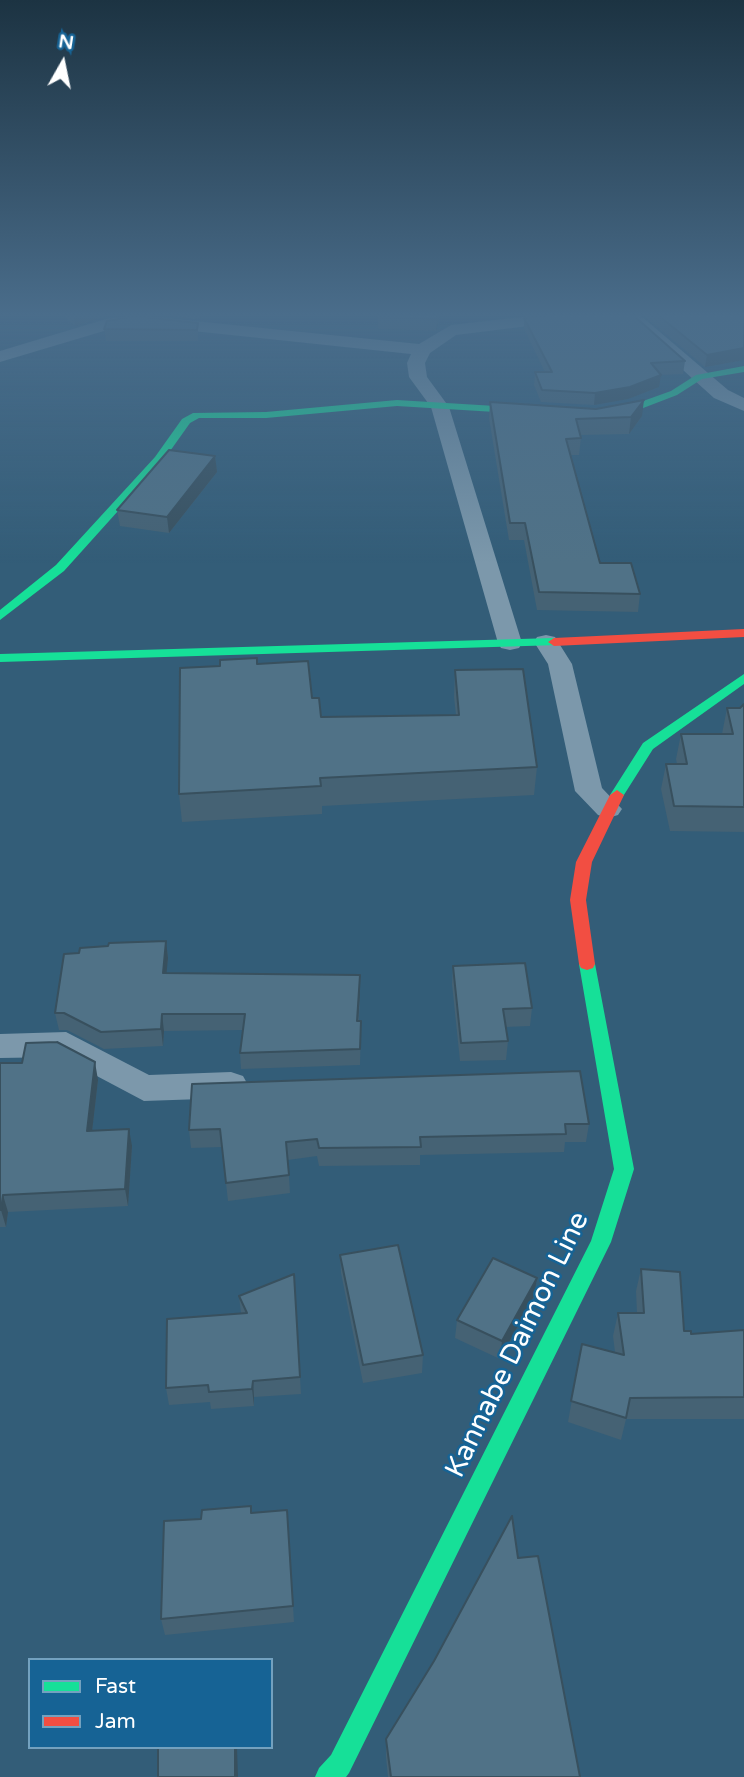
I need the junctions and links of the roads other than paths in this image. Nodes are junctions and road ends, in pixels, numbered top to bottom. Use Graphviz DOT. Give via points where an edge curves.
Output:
graph roads {
  1 [pos="433,398"];
  2 [pos="661,398"];
  3 [pos="440,407"];
  4 [pos="0,617"];
  5 [pos="744,634"];
  6 [pos="546,642"];
  7 [pos="510,643"];
  8 [pos="0,658"];
  9 [pos="744,678"];
  10 [pos="608,809"];
  11 [pos="0,1045"];
  12 [pos="256,1085"];
  13 [pos="328,1777"];
  1 -- 3 [label="street"];
  2 -- 3 [label="street" via="594,415"];
  3 -- 4 [label="street" via="397,403 266,415 197,415 186,421 159,459 60,568"];
  3 -- 7 [label="street"];
  5 -- 6 [label="street"];
  6 -- 7 [label="street"];
  6 -- 10 [label="street" via="560,664 589,791"];
  7 -- 8 [label="street"];
  9 -- 10 [label="street, Kannabe Daimon Line" via="648,746"];
  10 -- 13 [label="street, Kannabe Daimon Line" via="584,862 578,900 592,1073 624,1170 601,1242 340,1764"];
  11 -- 12 [label="street" via="66,1044 144,1088"];
}
